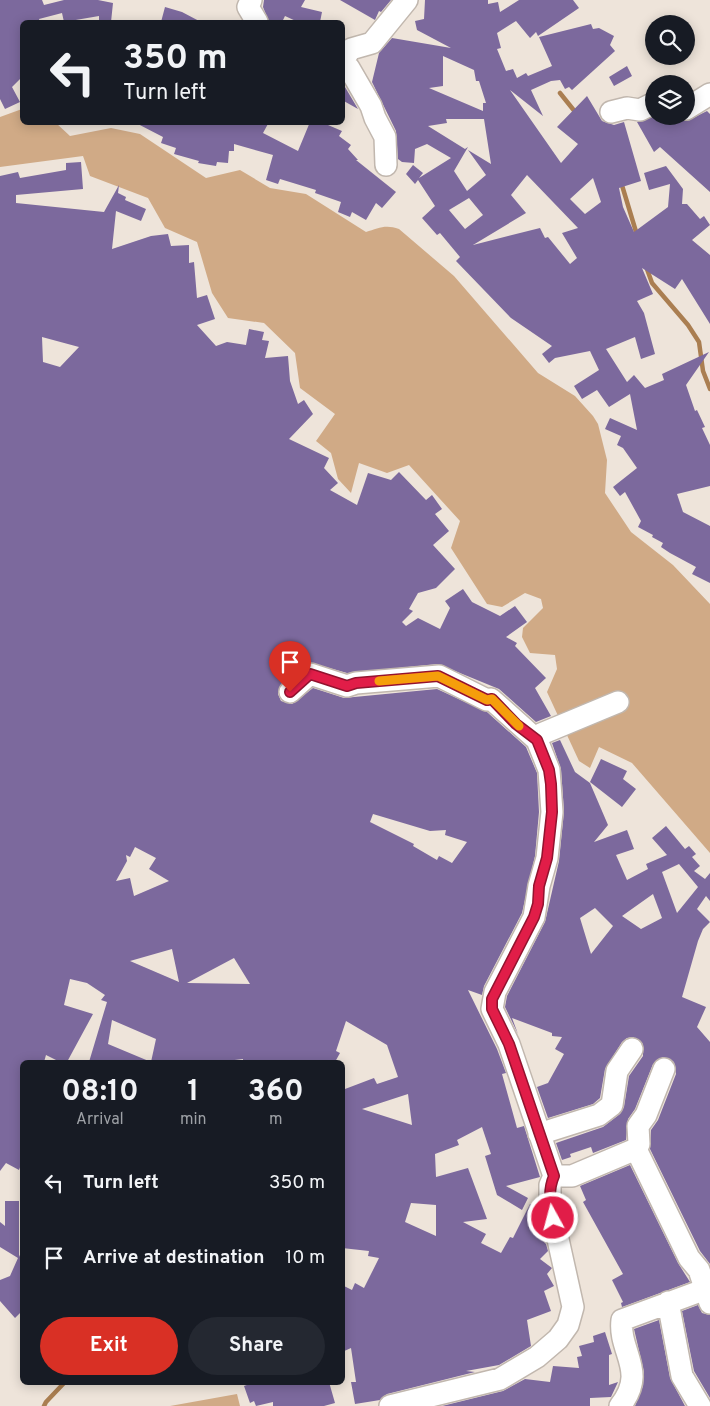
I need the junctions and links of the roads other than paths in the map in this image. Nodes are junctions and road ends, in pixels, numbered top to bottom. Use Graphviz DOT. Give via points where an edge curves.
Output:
graph roads {
  1 [pos="406,0"];
  2 [pos="345,56"];
  3 [pos="345,67"];
  4 [pos="710,94"];
  5 [pos="695,103"];
  6 [pos="645,108"];
  7 [pos="611,112"];
  8 [pos="386,165"];
  9 [pos="290,692"];
  10 [pos="618,702"];
  11 [pos="537,740"];
  12 [pos="632,1049"];
  13 [pos="664,1069"];
  14 [pos="539,1134"];
  15 [pos="636,1150"];
  16 [pos="554,1176"];
  17 [pos="710,1254"];
  18 [pos="689,1258"];
  19 [pos="708,1296"];
  20 [pos="668,1302"];
  21 [pos="390,1406"];
  22 [pos="620,1406"];
  23 [pos="700,1406"];
  1 -- 2 [label="street" via="372,43 351,49"];
  3 -- 8 [label="street" via="349,68 371,106 385,137"];
  4 -- 5 [label="street"];
  6 -- 7 [label="street"];
  9 -- 11 [label="street" via="310,674 347,686 438,676 487,700 492,699"];
  10 -- 11 [label="street" via="542,734"];
  11 -- 14 [label="street" via="551,784 552,812 546,864 534,917 492,999 492,1009 509,1044"];
  12 -- 14 [label="street" via="617,1071 612,1105 599,1115"];
  13 -- 15 [label="street" via="646,1115 638,1126"];
  14 -- 16 [label="street"];
  15 -- 16 [label="street" via="572,1176"];
  15 -- 18 [label="street"];
  16 -- 21 [label="street" via="550,1185 550,1203 573,1307 568,1325 558,1339 537,1357 500,1379"];
  17 -- 18 [label="street"];
  18 -- 19 [label="street" via="699,1270"];
  19 -- 20 [label="street"];
  20 -- 22 [label="street" via="622,1320 632,1383 628,1397"];
  20 -- 23 [label="street" via="682,1376"];
}
